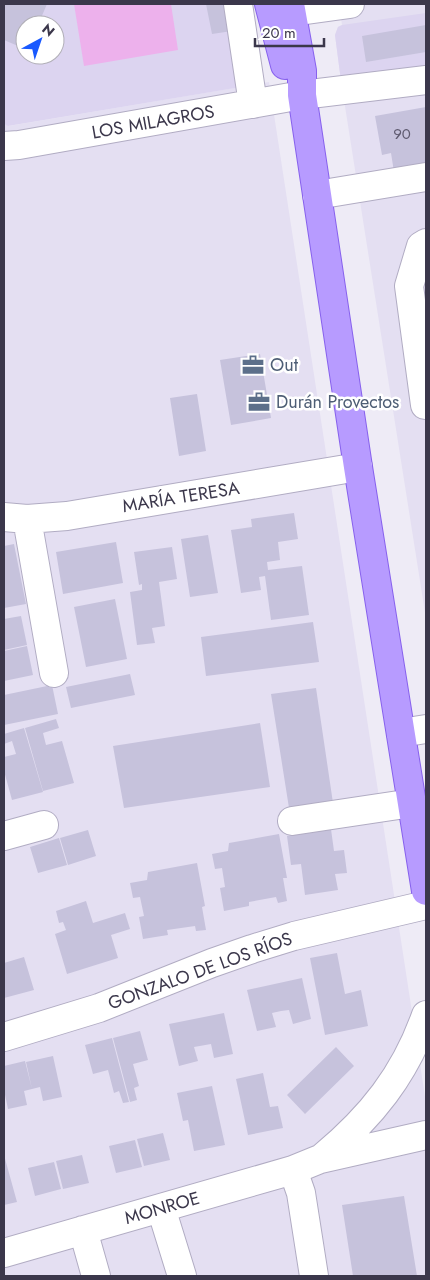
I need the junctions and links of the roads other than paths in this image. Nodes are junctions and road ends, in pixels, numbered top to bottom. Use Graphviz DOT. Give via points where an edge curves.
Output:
graph roads {
  1 [pos="238,4"];
  2 [pos="350,4"];
  3 [pos="284,6"];
  4 [pos="426,80"];
  5 [pos="302,95"];
  6 [pos="253,104"];
  7 [pos="4,146"];
  8 [pos="426,177"];
  9 [pos="317,195"];
  10 [pos="426,243"];
  11 [pos="425,405"];
  12 [pos="358,467"];
  13 [pos="16,518"];
  14 [pos="54,673"];
  15 [pos="414,731"];
  16 [pos="412,803"];
  17 [pos="292,821"];
  18 [pos="44,825"];
  19 [pos="4,836"];
  20 [pos="426,891"];
  21 [pos="426,905"];
  22 [pos="426,1015"];
  23 [pos="4,1036"];
  24 [pos="426,1136"];
  25 [pos="320,1159"];
  26 [pos="293,1170"];
  27 [pos="161,1208"];
  28 [pos="83,1230"];
  29 [pos="4,1253"];
  30 [pos="96,1276"];
  31 [pos="182,1276"];
  32 [pos="314,1276"];
  1 -- 6 [label="street"];
  2 -- 3 [label="street"];
  3 -- 5 [label="main road" via="289,78"];
  4 -- 5 [label="street, LOS MILAGROS"];
  5 -- 6 [label="street, LOS MILAGROS"];
  5 -- 9 [label="main road"];
  6 -- 7 [label="street, LOS MILAGROS"];
  8 -- 9 [label="street"];
  9 -- 12 [label="main road"];
  10 -- 11 [label="street" via="421,246 409,286"];
  12 -- 13 [label="street, MARÍA TERESA" via="76,514"];
  12 -- 15 [label="main road"];
  13 -- 14 [label="street"];
  15 -- 16 [label="main road"];
  16 -- 17 [label="street"];
  16 -- 20 [label="main road"];
  18 -- 19 [label="street"];
  21 -- 23 [label="street, GONZALO DE LOS RÍOS" via="252,949 99,1008"];
  22 -- 25 [label="street, MONROE" via="393,1084 344,1140"];
  24 -- 25 [label="street, MONROE"];
  25 -- 26 [label="street, MONROE"];
  26 -- 27 [label="street, MONROE"];
  26 -- 32 [label="street" via="301,1193"];
  27 -- 28 [label="street, MONROE"];
  27 -- 31 [label="street"];
  28 -- 29 [label="street, MONROE"];
  28 -- 30 [label="street"];
}
